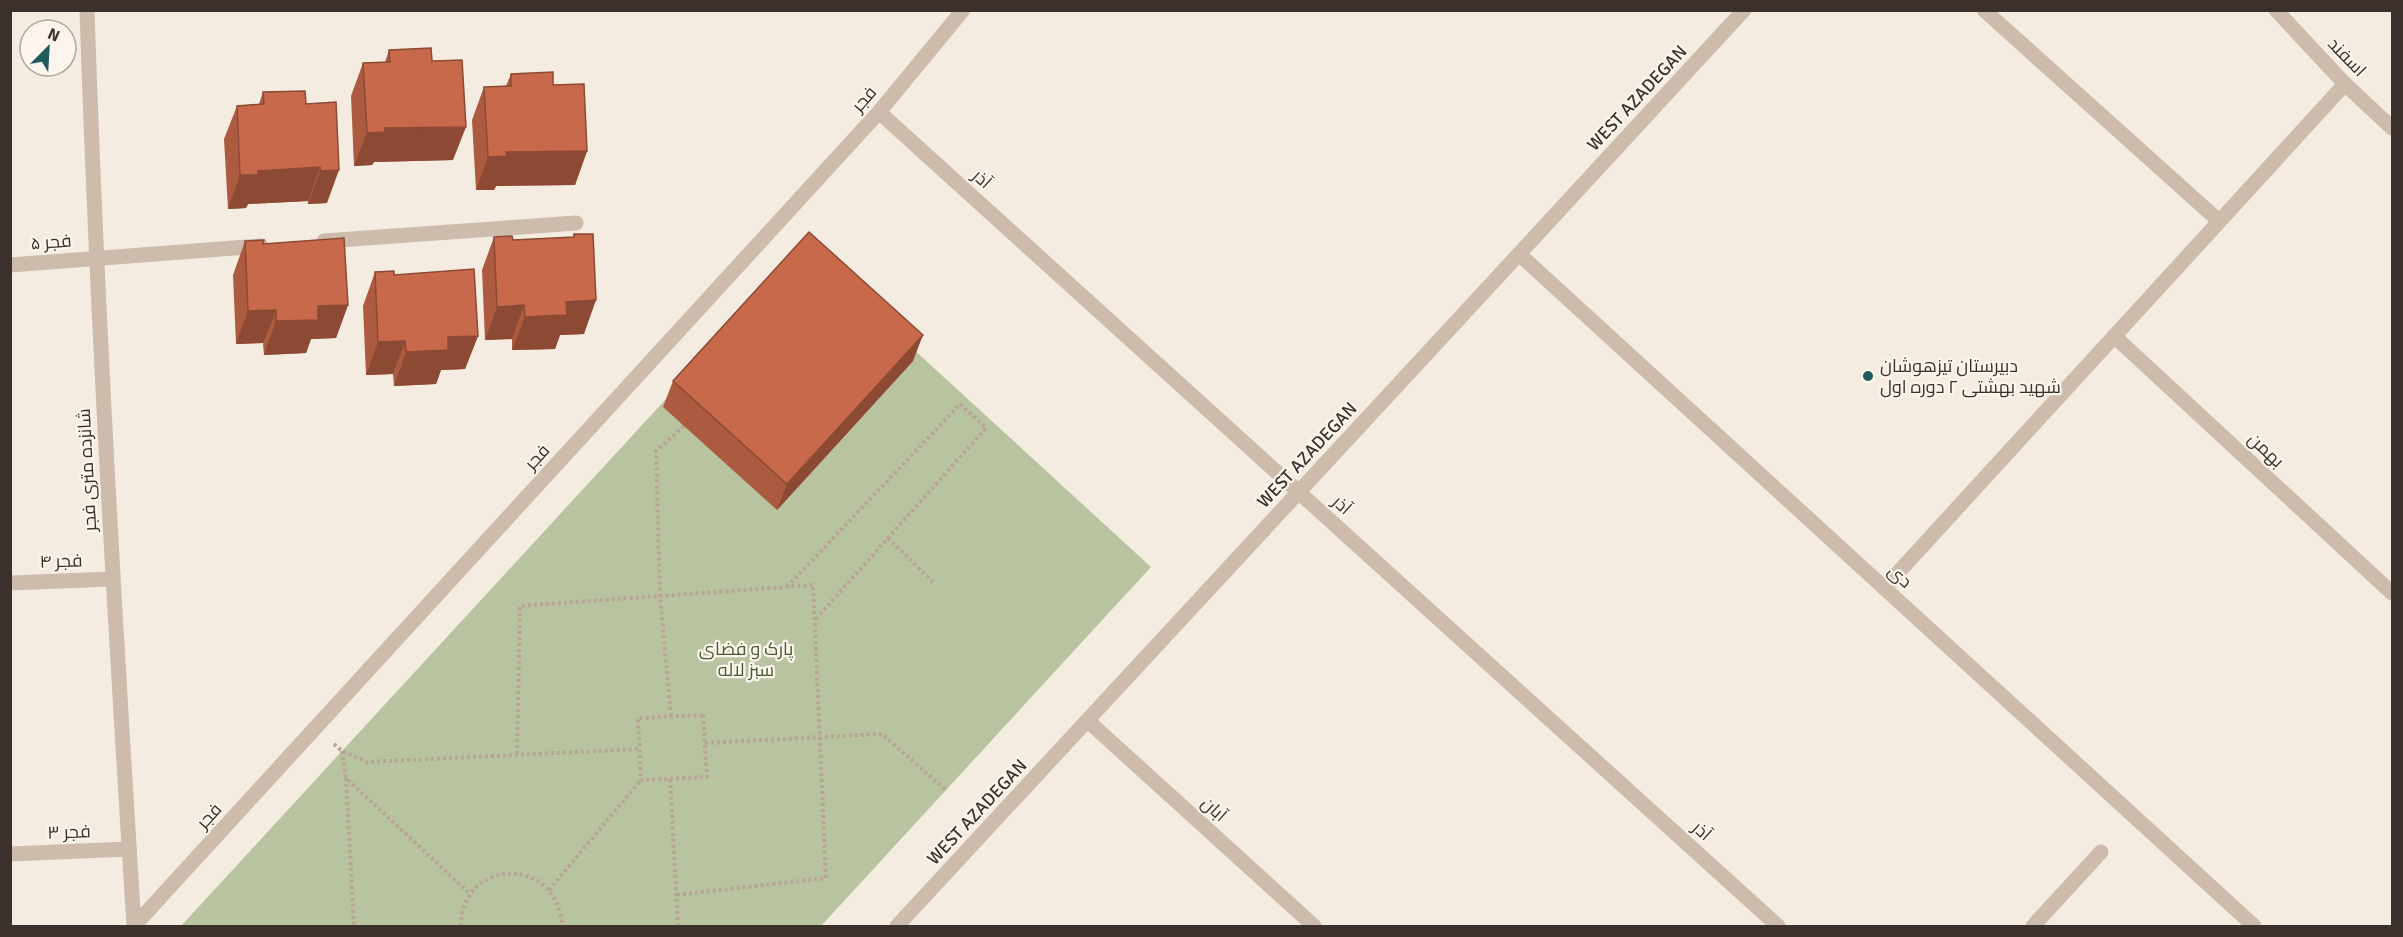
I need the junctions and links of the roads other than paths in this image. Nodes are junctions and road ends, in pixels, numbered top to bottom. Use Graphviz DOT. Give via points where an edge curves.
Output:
graph roads {
  1 [pos="87,10"];
  2 [pos="963,10"];
  3 [pos="1744,10"];
  4 [pos="1984,10"];
  5 [pos="2276,10"];
  6 [pos="2345,84"];
  7 [pos="879,112"];
  8 [pos="2392,128"];
  9 [pos="2219,221"];
  10 [pos="576,223"];
  11 [pos="304,243"];
  12 [pos="280,244"];
  13 [pos="1519,254"];
  14 [pos="95,259"];
  15 [pos="10,265"];
  16 [pos="2114,336"];
  17 [pos="1299,492"];
  18 [pos="112,579"];
  19 [pos="10,582"];
  20 [pos="1884,588"];
  21 [pos="2392,593"];
  22 [pos="1088,721"];
  23 [pos="129,849"];
  24 [pos="2101,852"];
  25 [pos="10,854"];
  26 [pos="134,926"];
  27 [pos="897,927"];
  28 [pos="1314,927"];
  29 [pos="1778,927"];
  30 [pos="2033,927"];
  31 [pos="2254,927"];
  1 -- 14 [label="street, شانزده متری فجر"];
  2 -- 7 [label="street, فجر"];
  3 -- 13 [label="street, WEST AZADEGAN"];
  4 -- 9 [label="street"];
  5 -- 6 [label="street, اسفند"];
  6 -- 8 [label="street, اسفند"];
  6 -- 9 [label="street"];
  7 -- 17 [label="street, آذر"];
  7 -- 26 [label="street, فجر"];
  9 -- 16 [label="street"];
  10 -- 11 [label="street"];
  12 -- 14 [label="street, فجر ۵"];
  13 -- 17 [label="street, WEST AZADEGAN"];
  13 -- 20 [label="street, دی"];
  14 -- 15 [label="street, فجر ۵"];
  14 -- 18 [label="street, شانزده متری فجر"];
  16 -- 20 [label="street"];
  16 -- 21 [label="street, بهمن"];
  17 -- 22 [label="street, WEST AZADEGAN"];
  17 -- 29 [label="street, آذر"];
  18 -- 19 [label="street, فجر ۴"];
  18 -- 23 [label="street, شانزده متری فجر"];
  20 -- 31 [label="street, دی"];
  22 -- 27 [label="street, WEST AZADEGAN"];
  22 -- 28 [label="street, آبان"];
  23 -- 25 [label="street, فجر ۳"];
  23 -- 26 [label="street, شانزده متری فجر"];
  24 -- 30 [label="street"];
}
